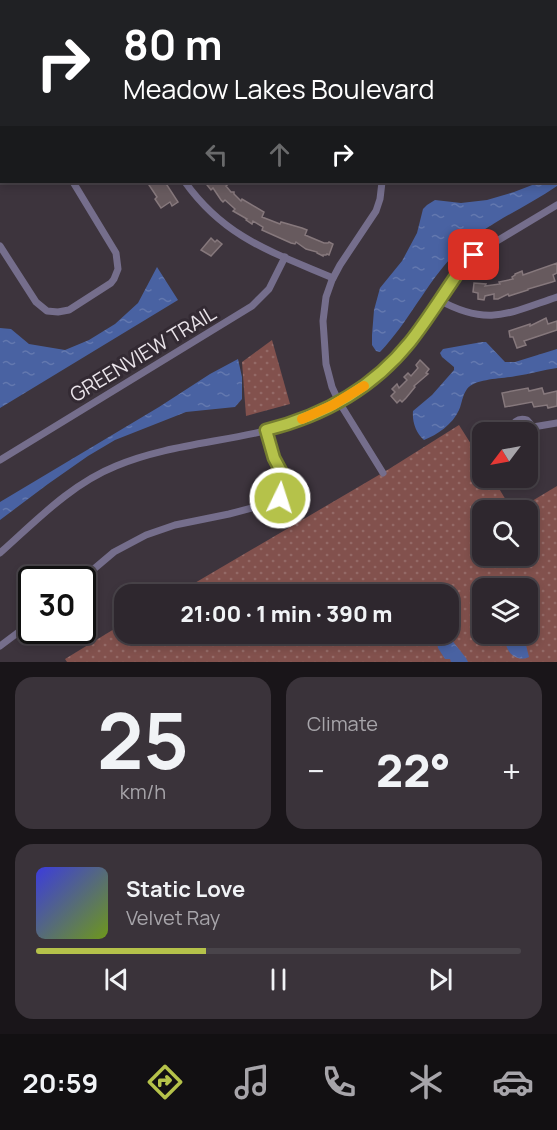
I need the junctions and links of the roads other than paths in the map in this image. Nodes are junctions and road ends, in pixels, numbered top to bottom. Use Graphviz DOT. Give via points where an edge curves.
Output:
graph roads {
  1 [pos="74,183"];
  2 [pos="186,183"];
  3 [pos="382,183"];
  4 [pos="557,205"];
  5 [pos="1,251"];
  6 [pos="285,257"];
  7 [pos="333,278"];
  8 [pos="557,297"];
  9 [pos="439,300"];
  10 [pos="339,402"];
  11 [pos="515,422"];
  12 [pos="530,422"];
  13 [pos="557,423"];
  14 [pos="538,426"];
  15 [pos="266,430"];
  16 [pos="0,460"];
  17 [pos="383,473"];
  18 [pos="0,553"];
  19 [pos="96,567"];
  20 [pos="18,632"];
  21 [pos="0,646"];
  1 -- 5 [label="street" via="116,253 118,269 111,284 69,310 50,312 36,302"];
  2 -- 6 [label="street" via="223,224 255,245"];
  3 -- 7 [label="street" via="376,211"];
  4 -- 9 [label="street" via="474,255"];
  6 -- 7 [label="street"];
  6 -- 16 [label="street, GREENVIEW TRAIL" via="269,289 252,306"];
  7 -- 10 [label="street" via="324,310 324,340 326,369"];
  8 -- 9 [label="street" via="493,315 465,312"];
  9 -- 10 [label="street" via="396,358"];
  10 -- 15 [label="street" via="297,422"];
  10 -- 17 [label="street"];
  11 -- 12 [label="street" via="521,418"];
  13 -- 14 [label="street"];
  15 -- 18 [label="street" via="159,452 116,466 70,493"];
  15 -- 19 [label="street" via="274,458 287,481 283,497 146,535 117,550"];
  20 -- 21 [label="street"];
}
